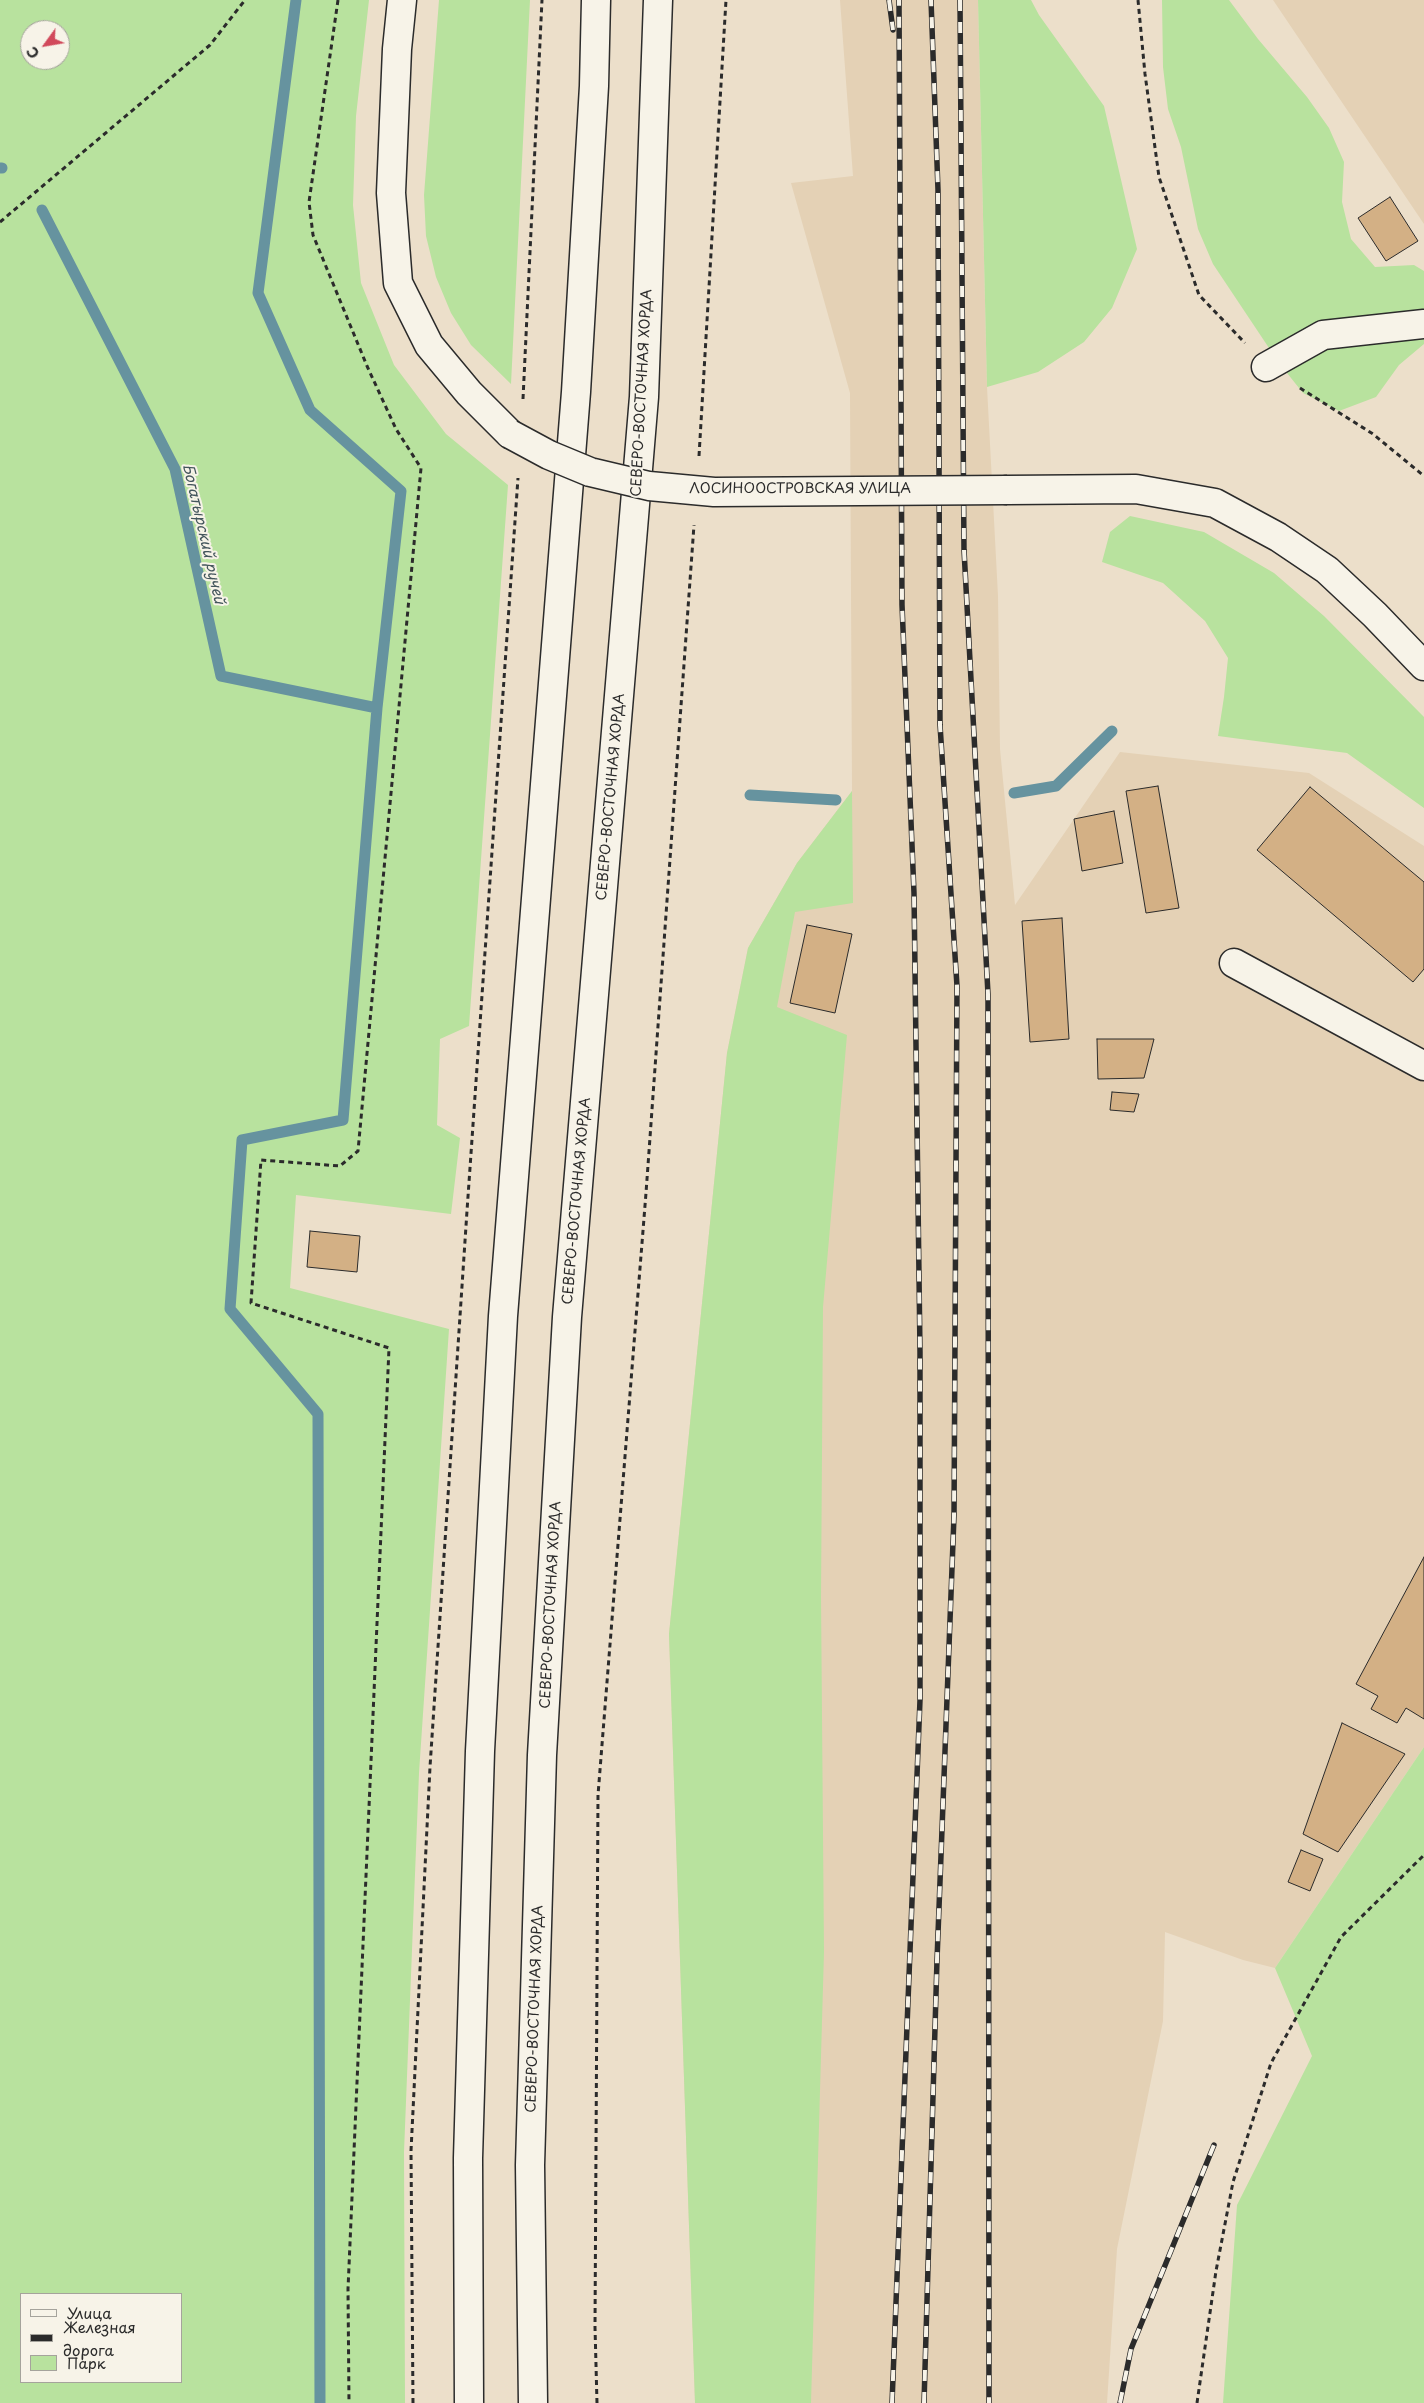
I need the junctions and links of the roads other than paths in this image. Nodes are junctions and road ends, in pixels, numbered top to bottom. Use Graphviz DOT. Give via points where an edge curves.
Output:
graph roads {
  1 [pos="402,0"];
  2 [pos="596,0"];
  3 [pos="658,0"];
  4 [pos="1424,324"];
  5 [pos="1266,367"];
  6 [pos="1424,666"];
  7 [pos="1234,963"];
  8 [pos="1424,1066"];
  9 [pos="469,2403"];
  10 [pos="533,2403"];
  1 -- 6 [label="main road, ЛОСИНООСТРОВСКАЯ УЛИЦА, bridge" via="391,193 398,283 430,345 510,434 590,472 649,486 714,492 1136,489 1215,503 1278,536 1327,570"];
  2 -- 9 [label="main road" via="576,392 503,1316 480,1752 468,2158"];
  3 -- 10 [label="main road, СЕВЕРО-ВОСТОЧНАЯ ХОРДА" via="644,397 567,1317 542,1756 530,2165"];
  4 -- 5 [label="main road" via="1323,335"];
  7 -- 8 [label="main road"];
}
